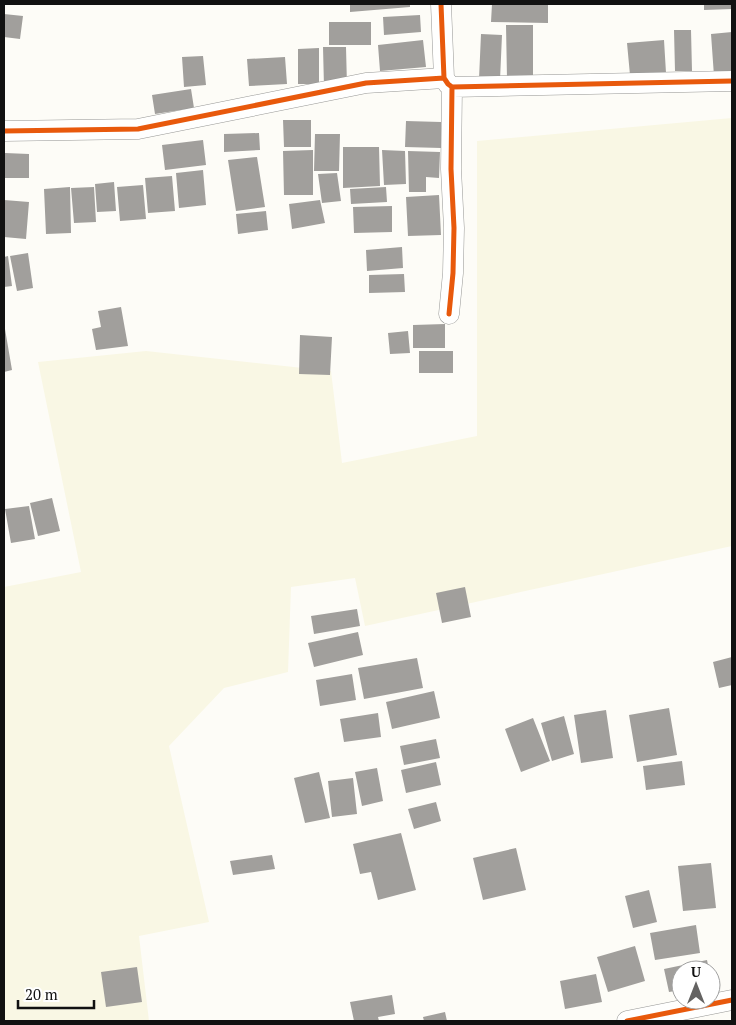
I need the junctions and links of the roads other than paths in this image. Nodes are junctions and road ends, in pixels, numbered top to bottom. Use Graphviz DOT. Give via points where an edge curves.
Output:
graph roads {
  1 [pos="441,4"];
  2 [pos="732,81"];
  3 [pos="448,82"];
  4 [pos="4,131"];
  5 [pos="449,314"];
  6 [pos="732,1000"];
  7 [pos="627,1021"];
  1 -- 3 [label="street"];
  2 -- 3 [label="street"];
  3 -- 4 [label="street" via="366,83 138,129"];
  3 -- 5 [label="street" via="454,228"];
  6 -- 7 [label="street"];
}
